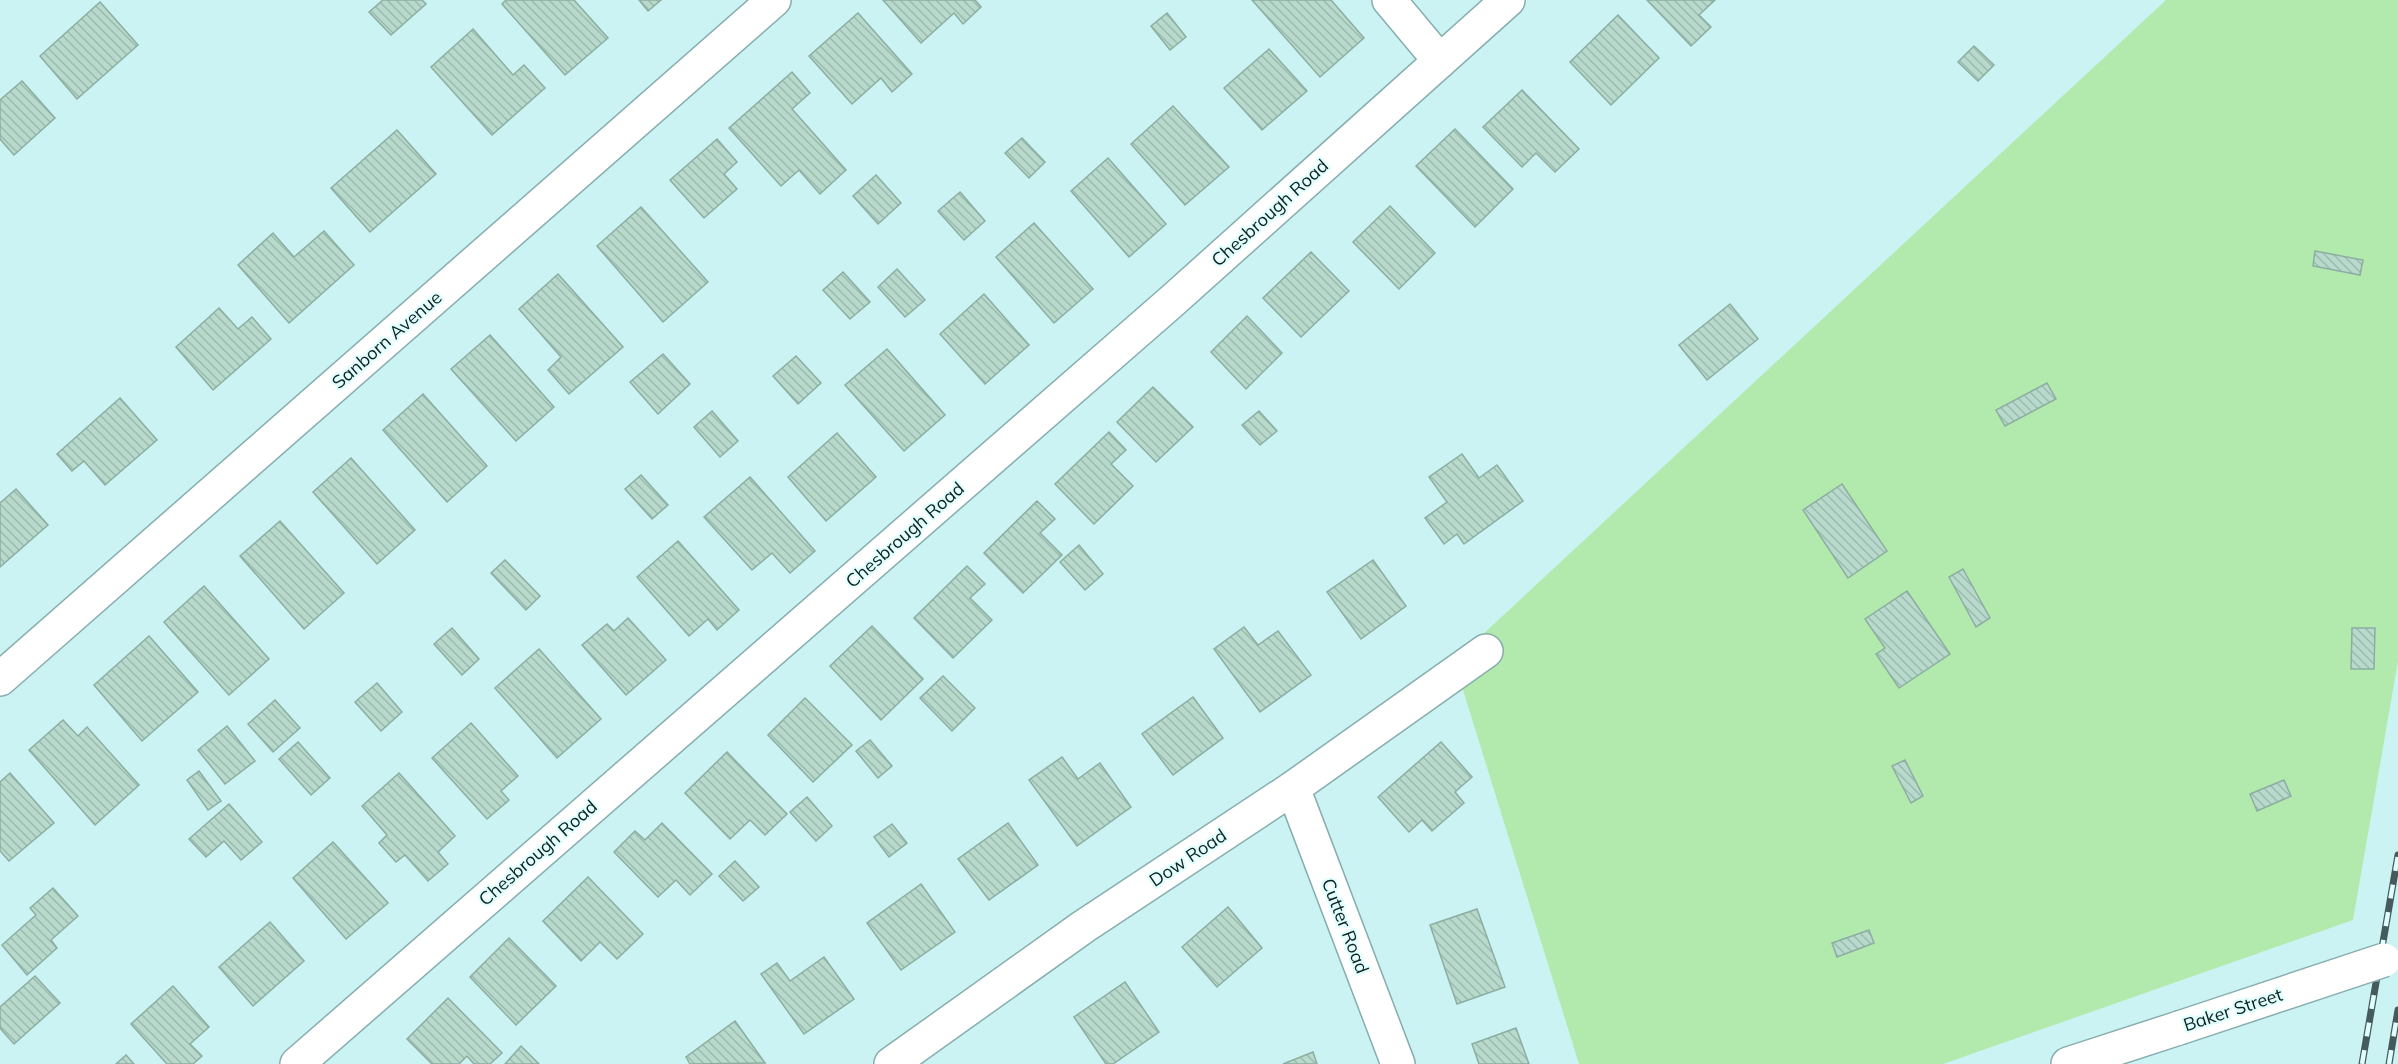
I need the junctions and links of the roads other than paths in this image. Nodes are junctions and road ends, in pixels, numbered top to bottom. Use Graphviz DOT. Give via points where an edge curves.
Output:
graph roads {
  1 [pos="774,0"];
  2 [pos="1389,0"];
  3 [pos="1508,0"];
  4 [pos="1440,60"];
  5 [pos="1486,651"];
  6 [pos="0,679"];
  7 [pos="1293,788"];
  8 [pos="2398,956"];
  9 [pos="297,1064"];
  10 [pos="891,1064"];
  11 [pos="1398,1064"];
  12 [pos="2068,1064"];
  1 -- 6 [label="street, Sanborn Avenue"];
  2 -- 4 [label="street"];
  3 -- 4 [label="street, Chesbrough Road"];
  4 -- 9 [label="street, Chesbrough Road" via="1162,309"];
  5 -- 7 [label="street, Dow Road"];
  7 -- 10 [label="street, Dow Road" via="1083,927"];
  7 -- 11 [label="street, Cutter Road"];
  8 -- 12 [label="street, Baker Street, bridge"];
}
